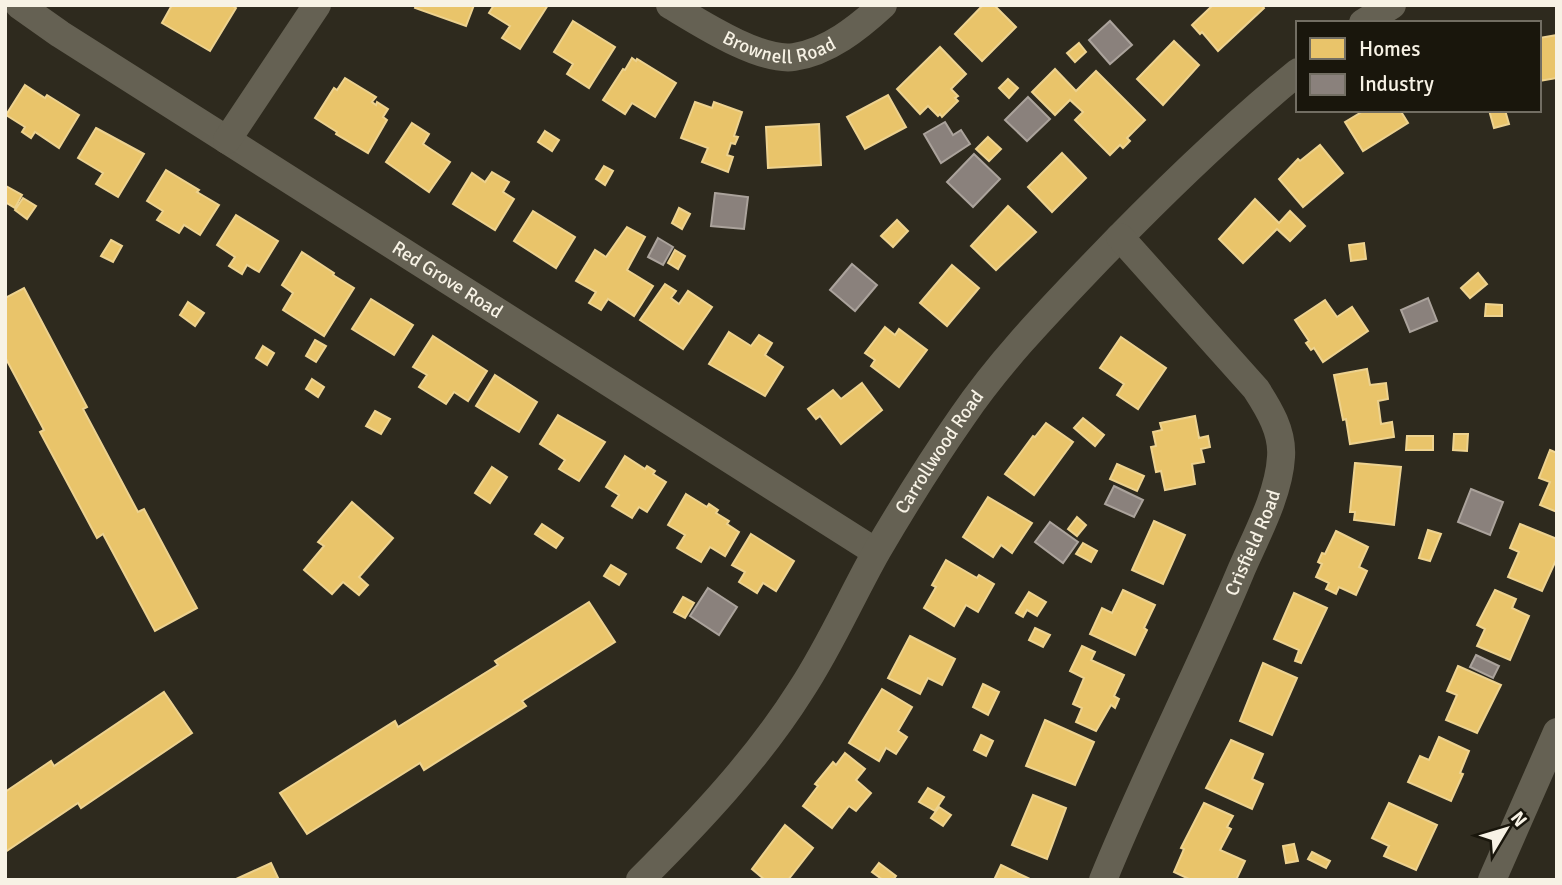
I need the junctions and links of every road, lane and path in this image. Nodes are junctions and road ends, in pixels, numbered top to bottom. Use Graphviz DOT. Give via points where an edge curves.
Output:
graph roads {
  1 [pos="19,5"];
  2 [pos="317,5"];
  3 [pos="670,5"];
  4 [pos="883,5"];
  5 [pos="1392,5"];
  6 [pos="1366,21"];
  7 [pos="1296,74"];
  8 [pos="227,140"];
  9 [pos="1120,237"];
  10 [pos="876,552"];
  11 [pos="1557,732"];
  12 [pos="640,880"];
  13 [pos="1103,880"];
  14 [pos="1492,880"];
  1 -- 8 [label="street, Red Grove Road"];
  2 -- 8 [label="street"];
  3 -- 4 [label="street, Brownell Road" via="761,52 793,58 831,44"];
  5 -- 6 [label="street"];
  7 -- 9 [label="street, Carrollwood Road" via="1225,134"];
  8 -- 10 [label="street, Red Grove Road"];
  9 -- 10 [label="street, Carrollwood Road" via="995,373 933,459"];
  9 -- 13 [label="street, Crisfield Road" via="1256,389 1276,426 1282,456 1265,515 1231,596"];
  10 -- 12 [label="street, Carrollwood Road" via="800,691 726,788"];
  11 -- 14 [label="street"];
}
